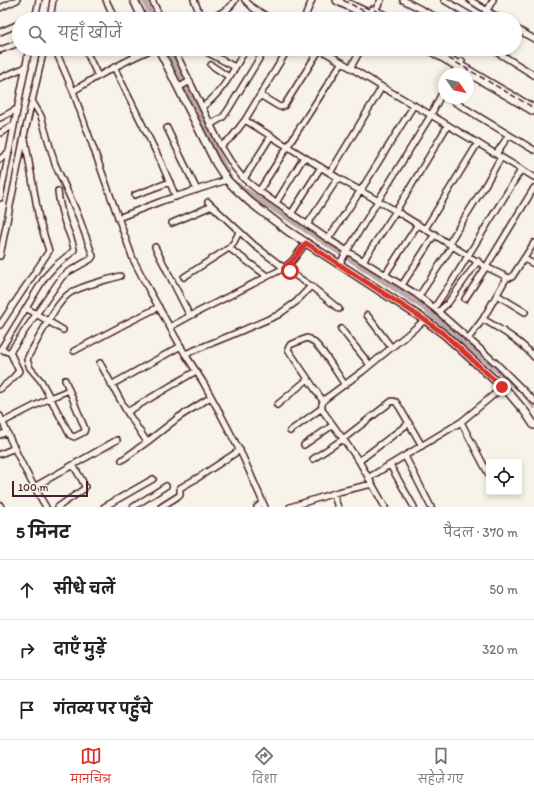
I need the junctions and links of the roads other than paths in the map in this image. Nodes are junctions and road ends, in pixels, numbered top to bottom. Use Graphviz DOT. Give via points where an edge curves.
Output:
graph roads {
  1 [pos="17,0"];
  2 [pos="39,0"];
  3 [pos="53,0"];
  4 [pos="106,0"];
  5 [pos="134,0"];
  6 [pos="152,0"];
  7 [pos="194,0"];
  8 [pos="235,0"];
  9 [pos="246,0"];
  10 [pos="312,0"];
  11 [pos="338,0"];
  12 [pos="351,0"];
  13 [pos="381,0"];
  14 [pos="403,0"];
  15 [pos="444,0"];
  16 [pos="470,0"];
  17 [pos="493,0"];
  18 [pos="0,8"];
  19 [pos="487,11"];
  20 [pos="36,12"];
  21 [pos="51,12"];
  22 [pos="112,12"];
  23 [pos="140,12"];
  24 [pos="157,12"];
  25 [pos="199,12"];
  26 [pos="222,12"];
  27 [pos="259,12"];
  28 [pos="307,12"];
  29 [pos="368,12"];
  30 [pos="371,12"];
  31 [pos="377,12"];
  32 [pos="426,12"];
  33 [pos="464,12"];
  34 [pos="12,27"];
  35 [pos="0,32"];
  36 [pos="522,32"];
  37 [pos="534,39"];
  38 [pos="12,46"];
  39 [pos="0,50"];
  40 [pos="28,56"];
  41 [pos="42,56"];
  42 [pos="58,56"];
  43 [pos="88,56"];
  44 [pos="135,56"];
  45 [pos="163,56"];
  46 [pos="177,56"];
  47 [pos="214,56"];
  48 [pos="242,56"];
  49 [pos="261,56"];
  50 [pos="284,56"];
  51 [pos="316,56"];
  52 [pos="332,56"];
  53 [pos="357,56"];
  54 [pos="445,56"];
  55 [pos="451,56"];
  56 [pos="503,56"];
  57 [pos="342,62"];
  58 [pos="460,63"];
  59 [pos="211,65"];
  60 [pos="26,67"];
  61 [pos="114,67"];
  62 [pos="235,67"];
  63 [pos="351,67"];
  64 [pos="457,68"];
  65 [pos="534,75"];
  66 [pos="98,76"];
  67 [pos="229,77"];
  68 [pos="0,78"];
  69 [pos="184,84"];
  70 [pos="382,87"];
  71 [pos="73,90"];
  72 [pos="260,95"];
  73 [pos="32,101"];
  74 [pos="438,102"];
  75 [pos="534,103"];
  76 [pos="458,104"];
  77 [pos="414,105"];
  78 [pos="202,107"];
  79 [pos="17,109"];
  80 [pos="534,110"];
  81 [pos="431,115"];
  82 [pos="0,118"];
  83 [pos="245,120"];
  84 [pos="14,125"];
  85 [pos="210,125"];
  86 [pos="448,125"];
  87 [pos="167,128"];
  88 [pos="0,133"];
  89 [pos="509,135"];
  90 [pos="24,136"];
  91 [pos="271,136"];
  92 [pos="478,143"];
  93 [pos="220,146"];
  94 [pos="288,147"];
  95 [pos="534,150"];
  96 [pos="9,152"];
  97 [pos="496,154"];
  98 [pos="304,157"];
  99 [pos="501,157"];
  100 [pos="0,159"];
  101 [pos="321,167"];
  102 [pos="521,170"];
  103 [pos="330,173"];
  104 [pos="534,177"];
  105 [pos="338,178"];
  106 [pos="244,179"];
  107 [pos="227,180"];
  108 [pos="170,182"];
  109 [pos="534,188"];
  110 [pos="197,190"];
  111 [pos="361,190"];
  112 [pos="58,191"];
  113 [pos="258,191"];
  114 [pos="135,195"];
  115 [pos="176,197"];
  116 [pos="0,198"];
  117 [pos="378,200"];
  118 [pos="276,203"];
  119 [pos="396,211"];
  120 [pos="291,214"];
  121 [pos="118,218"];
  122 [pos="172,223"];
  123 [pos="418,224"];
  124 [pos="307,225"];
  125 [pos="425,229"];
  126 [pos="240,232"];
  127 [pos="435,234"];
  128 [pos="328,239"];
  129 [pos="306,243"];
  130 [pos="534,243"];
  131 [pos="451,244"];
  132 [pos="155,247"];
  133 [pos="229,248"];
  134 [pos="346,253"];
  135 [pos="0,256"];
  136 [pos="468,256"];
  137 [pos="524,259"];
  138 [pos="363,261"];
  139 [pos="478,261"];
  140 [pos="341,263"];
  141 [pos="534,264"];
  142 [pos="486,266"];
  143 [pos="284,268"];
  144 [pos="385,275"];
  145 [pos="120,276"];
  146 [pos="267,276"];
  147 [pos="184,277"];
  148 [pos="507,278"];
  149 [pos="402,285"];
  150 [pos="311,286"];
  151 [pos="497,295"];
  152 [pos="419,296"];
  153 [pos="465,299"];
  154 [pos="159,307"];
  155 [pos="26,308"];
  156 [pos="339,309"];
  157 [pos="437,309"];
  158 [pos="525,312"];
  159 [pos="36,314"];
  160 [pos="367,315"];
  161 [pos="190,316"];
  162 [pos="483,319"];
  163 [pos="425,320"];
  164 [pos="48,321"];
  165 [pos="0,324"];
  166 [pos="170,327"];
  167 [pos="341,329"];
  168 [pos="63,330"];
  169 [pos="468,339"];
  170 [pos="181,346"];
  171 [pos="392,347"];
  172 [pos="1,349"];
  173 [pos="74,351"];
  174 [pos="10,352"];
  175 [pos="185,354"];
  176 [pos="534,357"];
  177 [pos="100,363"];
  178 [pos="370,365"];
  179 [pos="196,371"];
  180 [pos="308,379"];
  181 [pos="65,380"];
  182 [pos="111,385"];
  183 [pos="345,385"];
  184 [pos="502,387"];
  185 [pos="0,389"];
  186 [pos="69,390"];
  187 [pos="211,396"];
  188 [pos="50,398"];
  189 [pos="323,401"];
  190 [pos="534,401"];
  191 [pos="277,405"];
  192 [pos="322,408"];
  193 [pos="127,412"];
  194 [pos="0,416"];
  195 [pos="3,422"];
  196 [pos="461,422"];
  197 [pos="409,423"];
  198 [pos="333,425"];
  199 [pos="534,425"];
  200 [pos="290,431"];
  201 [pos="7,432"];
  202 [pos="0,435"];
  203 [pos="343,439"];
  204 [pos="117,440"];
  205 [pos="147,442"];
  206 [pos="304,444"];
  207 [pos="422,446"];
  208 [pos="15,448"];
  209 [pos="240,450"];
  210 [pos="0,454"];
  211 [pos="405,456"];
  212 [pos="122,460"];
  213 [pos="313,460"];
  214 [pos="359,461"];
  215 [pos="73,464"];
  216 [pos="390,465"];
  217 [pos="486,469"];
  218 [pos="153,478"];
  219 [pos="368,478"];
  220 [pos="372,484"];
  221 [pos="166,486"];
  222 [pos="34,487"];
  223 [pos="333,494"];
  224 [pos="264,505"];
  225 [pos="46,507"];
  226 [pos="58,507"];
  227 [pos="104,507"];
  228 [pos="133,507"];
  229 [pos="161,507"];
  230 [pos="257,507"];
  231 [pos="290,507"];
  232 [pos="338,507"];
  233 [pos="385,507"];
  234 [pos="414,507"];
  235 [pos="431,507"];
  1 -- 18 [label="street"];
  2 -- 20 [label="street"];
  3 -- 21 [label="street"];
  4 -- 22 [label="street"];
  5 -- 23 [label="street"];
  6 -- 24 [label="street"];
  7 -- 25 [label="street"];
  8 -- 26 [label="street"];
  9 -- 27 [label="street"];
  10 -- 28 [label="street"];
  11 -- 29 [label="highway"];
  12 -- 30 [label="highway"];
  13 -- 31 [label="street"];
  14 -- 32 [label="street"];
  15 -- 33 [label="street"];
  16 -- 19 [label="street"];
  17 -- 19 [label="street"];
  34 -- 35 [label="street"];
  36 -- 37 [label="street"];
  38 -- 39 [label="street"];
  40 -- 60 [label="street"];
  41 -- 73 [label="street"];
  42 -- 71 [label="street"];
  43 -- 66 [label="street"];
  44 -- 61 [label="street"];
  45 -- 69 [label="street"];
  46 -- 69 [label="street"];
  47 -- 62 [label="street"];
  48 -- 62 [label="street"];
  49 -- 85 [label="street" via="228,110"];
  50 -- 72 [label="street"];
  51 -- 72 [label="street" via="284,106 280,107"];
  52 -- 57 [label="street"];
  53 -- 63 [label="street"];
  54 -- 58 [label="highway"];
  55 -- 58 [label="highway"];
  56 -- 65 [label="street"];
  57 -- 63 [label="street"];
  57 -- 94 [label="street"];
  58 -- 64 [label="street"];
  58 -- 75 [label="highway"];
  58 -- 80 [label="highway"];
  59 -- 67 [label="street"];
  60 -- 68 [label="street"];
  60 -- 79 [label="street"];
  61 -- 66 [label="street"];
  61 -- 108 [label="street"];
  62 -- 67 [label="street"];
  63 -- 70 [label="street"];
  66 -- 71 [label="street"];
  67 -- 78 [label="street" via="213,98"];
  69 -- 78 [label="street"];
  69 -- 107 [label="street" via="216,163"];
  70 -- 77 [label="street"];
  70 -- 103 [label="street"];
  71 -- 121 [label="street"];
  72 -- 83 [label="street"];
  73 -- 90 [label="street"];
  73 -- 159 [label="street" via="41,116 55,164 93,256 65,274"];
  74 -- 81 [label="street"];
  76 -- 89 [label="street"];
  77 -- 81 [label="street"];
  77 -- 111 [label="street"];
  78 -- 85 [label="street"];
  79 -- 82 [label="street"];
  79 -- 84 [label="street"];
  81 -- 86 [label="street"];
  81 -- 117 [label="street"];
  83 -- 91 [label="street"];
  83 -- 93 [label="street" via="232,137"];
  84 -- 88 [label="street"];
  84 -- 96 [label="street"];
  85 -- 93 [label="street"];
  86 -- 92 [label="street"];
  86 -- 119 [label="street"];
  87 -- 110 [label="street"];
  89 -- 95 [label="street"];
  89 -- 97 [label="street"];
  90 -- 135 [label="street"];
  90 -- 165 [label="street" via="39,219 49,251"];
  91 -- 94 [label="street"];
  91 -- 106 [label="street"];
  92 -- 97 [label="street"];
  92 -- 125 [label="street"];
  93 -- 106 [label="street"];
  94 -- 98 [label="street"];
  94 -- 113 [label="street"];
  96 -- 100 [label="street"];
  96 -- 116 [label="street"];
  97 -- 99 [label="street"];
  98 -- 101 [label="street"];
  98 -- 118 [label="street"];
  99 -- 102 [label="street"];
  99 -- 131 [label="street"];
  101 -- 103 [label="street"];
  101 -- 120 [label="street"];
  102 -- 104 [label="street"];
  102 -- 136 [label="street"];
  103 -- 105 [label="street"];
  105 -- 111 [label="street"];
  105 -- 124 [label="street"];
  106 -- 113 [label="street"];
  107 -- 110 [label="street"];
  107 -- 129 [label="street" via="250,202"];
  108 -- 114 [label="street"];
  108 -- 115 [label="street"];
  109 -- 142 [label="street"];
  110 -- 115 [label="street"];
  111 -- 117 [label="street"];
  111 -- 128 [label="street"];
  112 -- 155 [label="street" via="59,203 74,250 50,271"];
  113 -- 118 [label="street"];
  115 -- 121 [label="street"];
  117 -- 119 [label="street"];
  117 -- 134 [label="street"];
  118 -- 120 [label="street"];
  119 -- 123 [label="street"];
  119 -- 138 [label="street"];
  120 -- 124 [label="street"];
  121 -- 154 [label="street" via="133,259"];
  122 -- 126 [label="street" via="210,204"];
  123 -- 125 [label="street"];
  123 -- 144 [label="street"];
  124 -- 128 [label="street"];
  125 -- 127 [label="street"];
  126 -- 133 [label="street"];
  126 -- 143 [label="street"];
  127 -- 131 [label="street"];
  127 -- 149 [label="street"];
  128 -- 134 [label="street"];
  129 -- 140 [label="street"];
  129 -- 143 [label="street"];
  130 -- 137 [label="street"];
  131 -- 136 [label="street"];
  131 -- 152 [label="street"];
  132 -- 161 [label="street"];
  133 -- 146 [label="street"];
  133 -- 147 [label="street"];
  134 -- 138 [label="street"];
  134 -- 140 [label="street"];
  136 -- 139 [label="street"];
  136 -- 157 [label="street"];
  137 -- 141 [label="street"];
  137 -- 148 [label="street" via="512,277"];
  138 -- 144 [label="street"];
  139 -- 142 [label="street"];
  139 -- 157 [label="street" via="448,303"];
  140 -- 163 [label="street"];
  142 -- 148 [label="street"];
  142 -- 153 [label="street"];
  143 -- 146 [label="street"];
  143 -- 150 [label="street"];
  144 -- 149 [label="street"];
  145 -- 164 [label="street" via="69,294"];
  146 -- 161 [label="street"];
  148 -- 151 [label="street"];
  149 -- 152 [label="street"];
  150 -- 156 [label="street"];
  150 -- 175 [label="street" via="296,302 278,315"];
  151 -- 158 [label="street"];
  151 -- 162 [label="street"];
  152 -- 157 [label="street"];
  154 -- 166 [label="street"];
  154 -- 173 [label="street"];
  155 -- 159 [label="street"];
  155 -- 172 [label="street"];
  157 -- 169 [label="street"];
  159 -- 164 [label="street"];
  159 -- 174 [label="street"];
  160 -- 171 [label="street"];
  161 -- 166 [label="street"];
  162 -- 169 [label="street"];
  162 -- 176 [label="street" via="516,340"];
  163 -- 171 [label="street"];
  163 -- 184 [label="street"];
  164 -- 168 [label="street"];
  164 -- 188 [label="street" via="27,360"];
  166 -- 170 [label="street"];
  167 -- 178 [label="street"];
  169 -- 190 [label="street"];
  170 -- 175 [label="street"];
  170 -- 182 [label="street"];
  171 -- 178 [label="street"];
  172 -- 174 [label="street"];
  174 -- 185 [label="street" via="19,371"];
  175 -- 179 [label="street"];
  177 -- 182 [label="street"];
  178 -- 183 [label="street"];
  179 -- 187 [label="street"];
  179 -- 193 [label="street"];
  180 -- 183 [label="street" via="288,349 290,345 307,338 323,352"];
  180 -- 189 [label="street"];
  180 -- 191 [label="street"];
  181 -- 186 [label="street"];
  182 -- 193 [label="street"];
  183 -- 189 [label="street"];
  184 -- 196 [label="street"];
  184 -- 199 [label="street" via="519,403"];
  186 -- 188 [label="street"];
  186 -- 188 [label="street" via="85,429 76,436 70,435"];
  187 -- 205 [label="street" via="179,416"];
  187 -- 209 [label="street"];
  188 -- 195 [label="street"];
  189 -- 192 [label="street"];
  192 -- 198 [label="street"];
  192 -- 200 [label="street"];
  193 -- 205 [label="street"];
  194 -- 195 [label="street"];
  195 -- 201 [label="street"];
  196 -- 207 [label="street"];
  196 -- 217 [label="street"];
  197 -- 203 [label="street" via="397,403 392,401"];
  197 -- 207 [label="street"];
  197 -- 214 [label="street"];
  198 -- 203 [label="street"];
  198 -- 206 [label="street"];
  201 -- 202 [label="street"];
  201 -- 208 [label="street"];
  203 -- 213 [label="street"];
  203 -- 214 [label="street"];
  204 -- 215 [label="street"];
  205 -- 212 [label="street"];
  207 -- 211 [label="street"];
  208 -- 210 [label="street"];
  208 -- 222 [label="street"];
  209 -- 224 [label="street"];
  209 -- 229 [label="street" via="180,488 180,495"];
  211 -- 216 [label="street"];
  211 -- 235 [label="street"];
  214 -- 219 [label="street"];
  215 -- 222 [label="street"];
  215 -- 226 [label="street" via="85,487"];
  216 -- 219 [label="street"];
  216 -- 234 [label="street"];
  218 -- 227 [label="street"];
  219 -- 220 [label="street"];
  220 -- 223 [label="street"];
  220 -- 233 [label="street"];
  221 -- 228 [label="street"];
  222 -- 225 [label="street"];
  223 -- 231 [label="street"];
  223 -- 232 [label="street"];
  224 -- 230 [label="street"];
}
